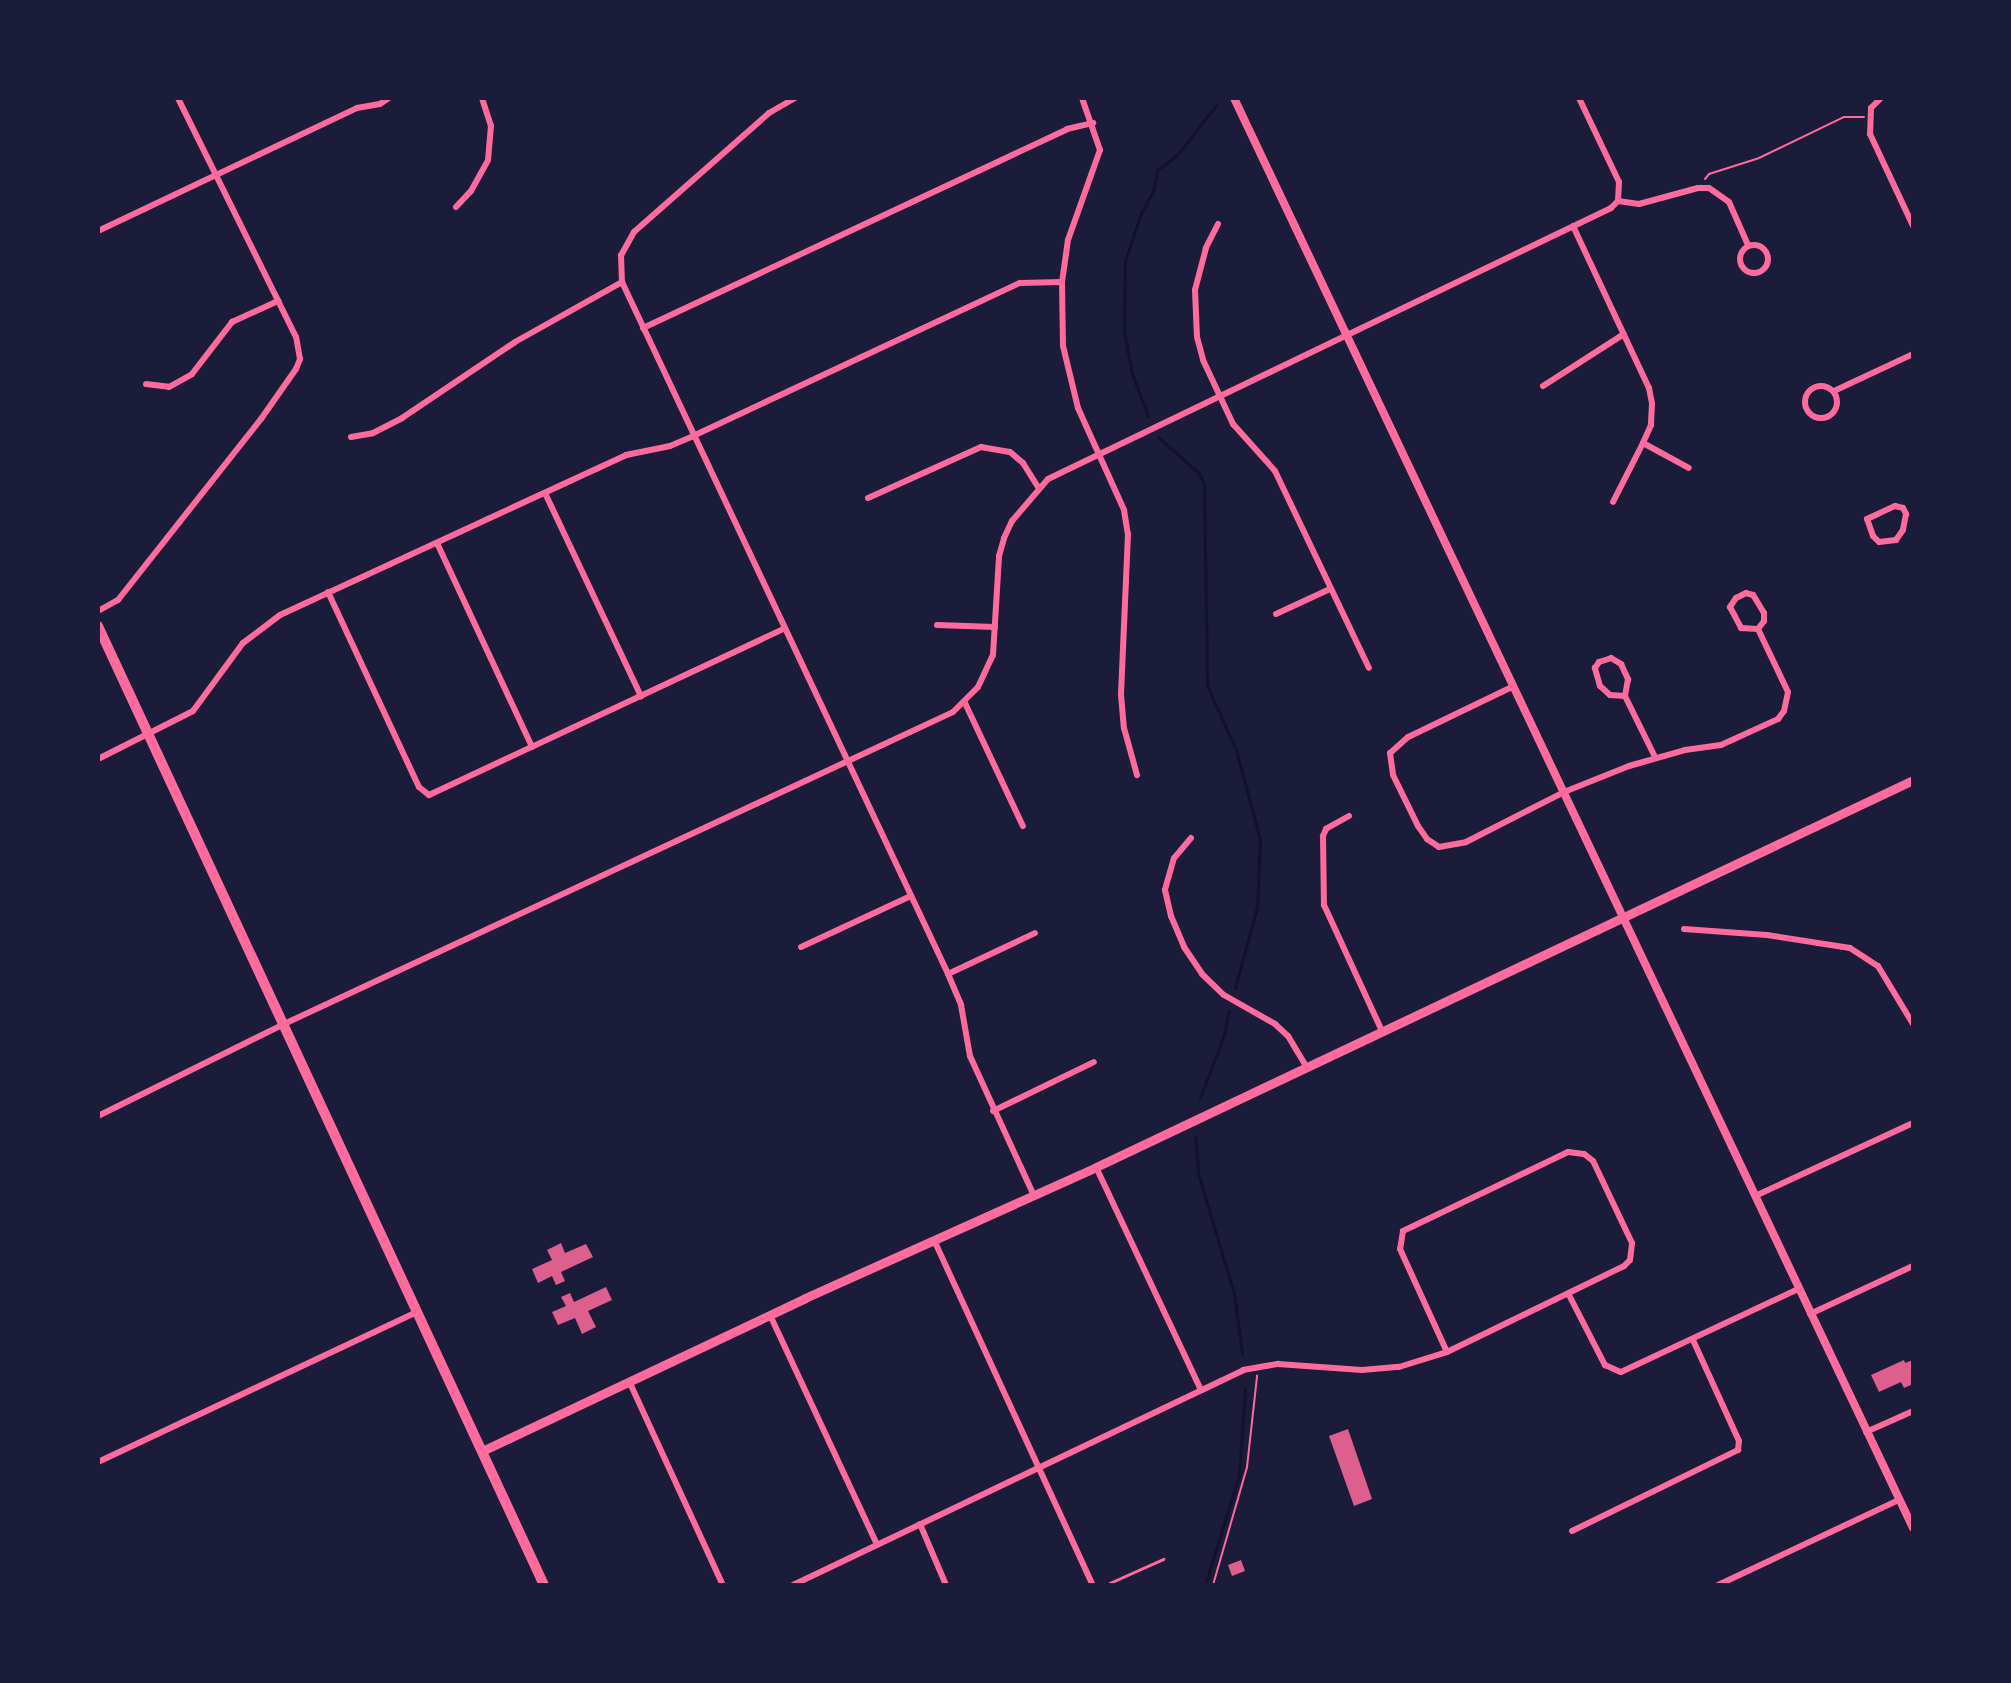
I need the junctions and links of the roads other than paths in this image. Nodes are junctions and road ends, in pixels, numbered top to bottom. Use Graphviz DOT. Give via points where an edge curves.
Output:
graph roads {
  1 [pos="178,98"];
  2 [pos="389,98"];
  3 [pos="482,98"];
  4 [pos="795,98"];
  5 [pos="1082,98"];
  6 [pos="1234,98"];
  7 [pos="1579,98"];
  8 [pos="1881,98"];
  9 [pos="1093,123"];
  10 [pos="217,177"];
  11 [pos="1618,201"];
  12 [pos="456,207"];
  13 [pos="1218,224"];
  14 [pos="1573,226"];
  15 [pos="1913,226"];
  16 [pos="98,231"];
  17 [pos="1748,245"];
  18 [pos="622,282"];
  19 [pos="1062,282"];
  20 [pos="278,301"];
  21 [pos="643,328"];
  22 [pos="1624,334"];
  23 [pos="1346,336"];
  24 [pos="1913,354"];
  25 [pos="146,384"];
  26 [pos="1543,386"];
  27 [pos="1834,391"];
  28 [pos="1220,396"];
  29 [pos="693,436"];
  30 [pos="351,437"];
  31 [pos="1643,443"];
  32 [pos="1099,454"];
  33 [pos="1689,468"];
  34 [pos="1038,487"];
  35 [pos="545,493"];
  36 [pos="868,498"];
  37 [pos="1613,502"];
  38 [pos="1913,503"];
  39 [pos="1903,508"];
  40 [pos="437,543"];
  41 [pos="1330,589"];
  42 [pos="328,592"];
  43 [pos="98,611"];
  44 [pos="1276,614"];
  45 [pos="937,625"];
  46 [pos="98,626"];
  47 [pos="995,627"];
  48 [pos="783,629"];
  49 [pos="1758,629"];
  50 [pos="1369,668"];
  51 [pos="1514,686"];
  52 [pos="641,696"];
  53 [pos="1625,696"];
  54 [pos="965,703"];
  55 [pos="147,735"];
  56 [pos="532,747"];
  57 [pos="1655,757"];
  58 [pos="98,759"];
  59 [pos="849,761"];
  60 [pos="1137,775"];
  61 [pos="1913,780"];
  62 [pos="1564,792"];
  63 [pos="1349,816"];
  64 [pos="1023,826"];
  65 [pos="1191,838"];
  66 [pos="911,896"];
  67 [pos="1624,918"];
  68 [pos="1684,929"];
  69 [pos="1035,933"];
  70 [pos="801,947"];
  71 [pos="948,974"];
  72 [pos="1913,1022"];
  73 [pos="284,1024"];
  74 [pos="1383,1033"];
  75 [pos="1094,1062"];
  76 [pos="1307,1068"];
  77 [pos="993,1111"];
  78 [pos="98,1116"];
  79 [pos="1913,1123"];
  80 [pos="1096,1167"];
  81 [pos="1034,1196"];
  82 [pos="1755,1196"];
  83 [pos="934,1240"];
  84 [pos="1913,1266"];
  85 [pos="1798,1289"];
  86 [pos="1569,1295"];
  87 [pos="418,1312"];
  88 [pos="1810,1314"];
  89 [pos="770,1315"];
  90 [pos="1693,1340"];
  91 [pos="1447,1352"];
  92 [pos="629,1381"];
  93 [pos="1201,1390"];
  94 [pos="1913,1411"];
  95 [pos="1866,1432"];
  96 [pos="482,1451"];
  97 [pos="98,1462"];
  98 [pos="1039,1467"];
  99 [pos="1899,1500"];
  100 [pos="920,1524"];
  101 [pos="1913,1528"];
  102 [pos="1572,1531"];
  103 [pos="877,1544"];
  104 [pos="1163,1559"];
  105 [pos="544,1585"];
  106 [pos="723,1585"];
  107 [pos="793,1585"];
  108 [pos="946,1585"];
  109 [pos="1093,1585"];
  110 [pos="1105,1585"];
  111 [pos="1718,1585"];
  1 -- 10 [label="street"];
  2 -- 10 [label="street" via="357,108"];
  3 -- 12 [label="street" via="491,126 488,160 481,178"];
  4 -- 18 [label="street" via="769,113 634,232 621,255"];
  5 -- 9 [label="street"];
  6 -- 23 [label="street"];
  7 -- 11 [label="street" via="1619,182"];
  8 -- 15 [label="street" via="1869,117 1870,134"];
  9 -- 19 [label="street" via="1099,138 1098,162 1068,240"];
  9 -- 21 [label="street" via="1067,129"];
  10 -- 16 [label="street"];
  10 -- 20 [label="street"];
  11 -- 14 [label="street"];
  11 -- 17 [label="street" via="1639,204 1698,188 1722,194"];
  13 -- 28 [label="street" via="1200,267 1195,314 1203,360"];
  14 -- 22 [label="street"];
  14 -- 23 [label="street"];
  17 -- 17 [label="street" via="1739,258 1741,266 1755,273 1763,270 1768,255 1764,248"];
  18 -- 21 [label="street"];
  18 -- 30 [label="street" via="515,342 402,418"];
  19 -- 29 [label="street" via="1020,283"];
  19 -- 32 [label="street" via="1069,377"];
  20 -- 25 [label="street" via="232,322 192,374 169,387"];
  20 -- 43 [label="street" via="300,348 296,369 118,600"];
  21 -- 29 [label="street"];
  22 -- 26 [label="street"];
  22 -- 31 [label="street" via="1652,404"];
  23 -- 28 [label="street"];
  23 -- 51 [label="street"];
  24 -- 27 [label="street"];
  27 -- 27 [label="street" via="1816,386 1807,392 1808,412 1827,417 1835,411"];
  28 -- 32 [label="street"];
  28 -- 41 [label="street" via="1242,437 1275,471"];
  29 -- 35 [label="street" via="626,455"];
  29 -- 48 [label="street"];
  31 -- 33 [label="street"];
  31 -- 37 [label="street"];
  32 -- 34 [label="street"];
  32 -- 60 [label="street" via="1124,510 1128,534 1121,695"];
  34 -- 36 [label="street" via="1010,452 981,447"];
  34 -- 47 [label="street" via="1004,538"];
  35 -- 40 [label="street"];
  35 -- 52 [label="street"];
  38 -- 39 [label="street"];
  39 -- 39 [label="street" via="1869,516 1873,536 1883,543 1896,540 1905,525"];
  40 -- 42 [label="street"];
  40 -- 56 [label="street"];
  41 -- 44 [label="street"];
  41 -- 50 [label="street"];
  42 -- 55 [label="street" via="264,624 243,643 193,711"];
  42 -- 56 [label="street" via="419,787 429,795"];
  45 -- 47 [label="street"];
  46 -- 55 [label="main road"];
  47 -- 54 [label="street" via="987,672"];
  48 -- 52 [label="street"];
  48 -- 59 [label="street"];
  49 -- 49 [label="street" via="1765,617 1756,598 1746,593 1736,598 1730,607 1741,628"];
  49 -- 57 [label="street" via="1788,692 1778,719 1742,738"];
  51 -- 62 [label="street"];
  51 -- 62 [label="street" via="1408,737 1390,753 1393,775 1418,826 1439,847 1466,842"];
  52 -- 56 [label="street"];
  53 -- 53 [label="street" via="1629,685 1621,664 1611,658 1596,665 1605,692"];
  53 -- 57 [label="street"];
  54 -- 59 [label="street"];
  54 -- 64 [label="street"];
  55 -- 58 [label="street"];
  55 -- 73 [label="main road"];
  57 -- 62 [label="street"];
  59 -- 66 [label="street"];
  59 -- 73 [label="street"];
  61 -- 67 [label="main road"];
  62 -- 67 [label="street"];
  63 -- 74 [label="street" via="1323,836 1324,905"];
  65 -- 76 [label="street" via="1174,858 1165,890 1184,947 1224,995 1288,1036"];
  66 -- 70 [label="street"];
  66 -- 71 [label="street"];
  67 -- 74 [label="main road"];
  67 -- 82 [label="street"];
  68 -- 72 [label="street" via="1850,948 1878,966"];
  69 -- 71 [label="street"];
  71 -- 77 [label="street" via="961,1005 970,1056"];
  73 -- 78 [label="street"];
  73 -- 87 [label="main road"];
  74 -- 76 [label="main road"];
  75 -- 77 [label="street"];
  76 -- 80 [label="main road"];
  77 -- 81 [label="street"];
  79 -- 82 [label="street"];
  80 -- 81 [label="main road"];
  80 -- 93 [label="street"];
  81 -- 83 [label="main road"];
  82 -- 85 [label="street"];
  83 -- 89 [label="main road"];
  83 -- 98 [label="street"];
  84 -- 88 [label="street"];
  85 -- 88 [label="street"];
  85 -- 90 [label="street"];
  86 -- 90 [label="street" via="1611,1370 1626,1371"];
  86 -- 91 [label="street"];
  86 -- 91 [label="street" via="1624,1266 1632,1251 1593,1161 1577,1152 1403,1231 1400,1249"];
  87 -- 96 [label="main road"];
  87 -- 97 [label="street"];
  88 -- 95 [label="street"];
  89 -- 92 [label="main road"];
  89 -- 103 [label="street"];
  90 -- 102 [label="street" via="1739,1441 1738,1450"];
  91 -- 93 [label="street" via="1399,1367 1362,1370 1257,1366"];
  92 -- 96 [label="main road"];
  92 -- 106 [label="street"];
  93 -- 98 [label="street"];
  94 -- 95 [label="street"];
  95 -- 99 [label="street"];
  96 -- 105 [label="main road"];
  98 -- 100 [label="street"];
  98 -- 109 [label="street"];
  99 -- 101 [label="street"];
  99 -- 111 [label="street"];
  100 -- 103 [label="street"];
  100 -- 108 [label="street"];
  103 -- 107 [label="street"];
  104 -- 110 [label="lane"];
}
